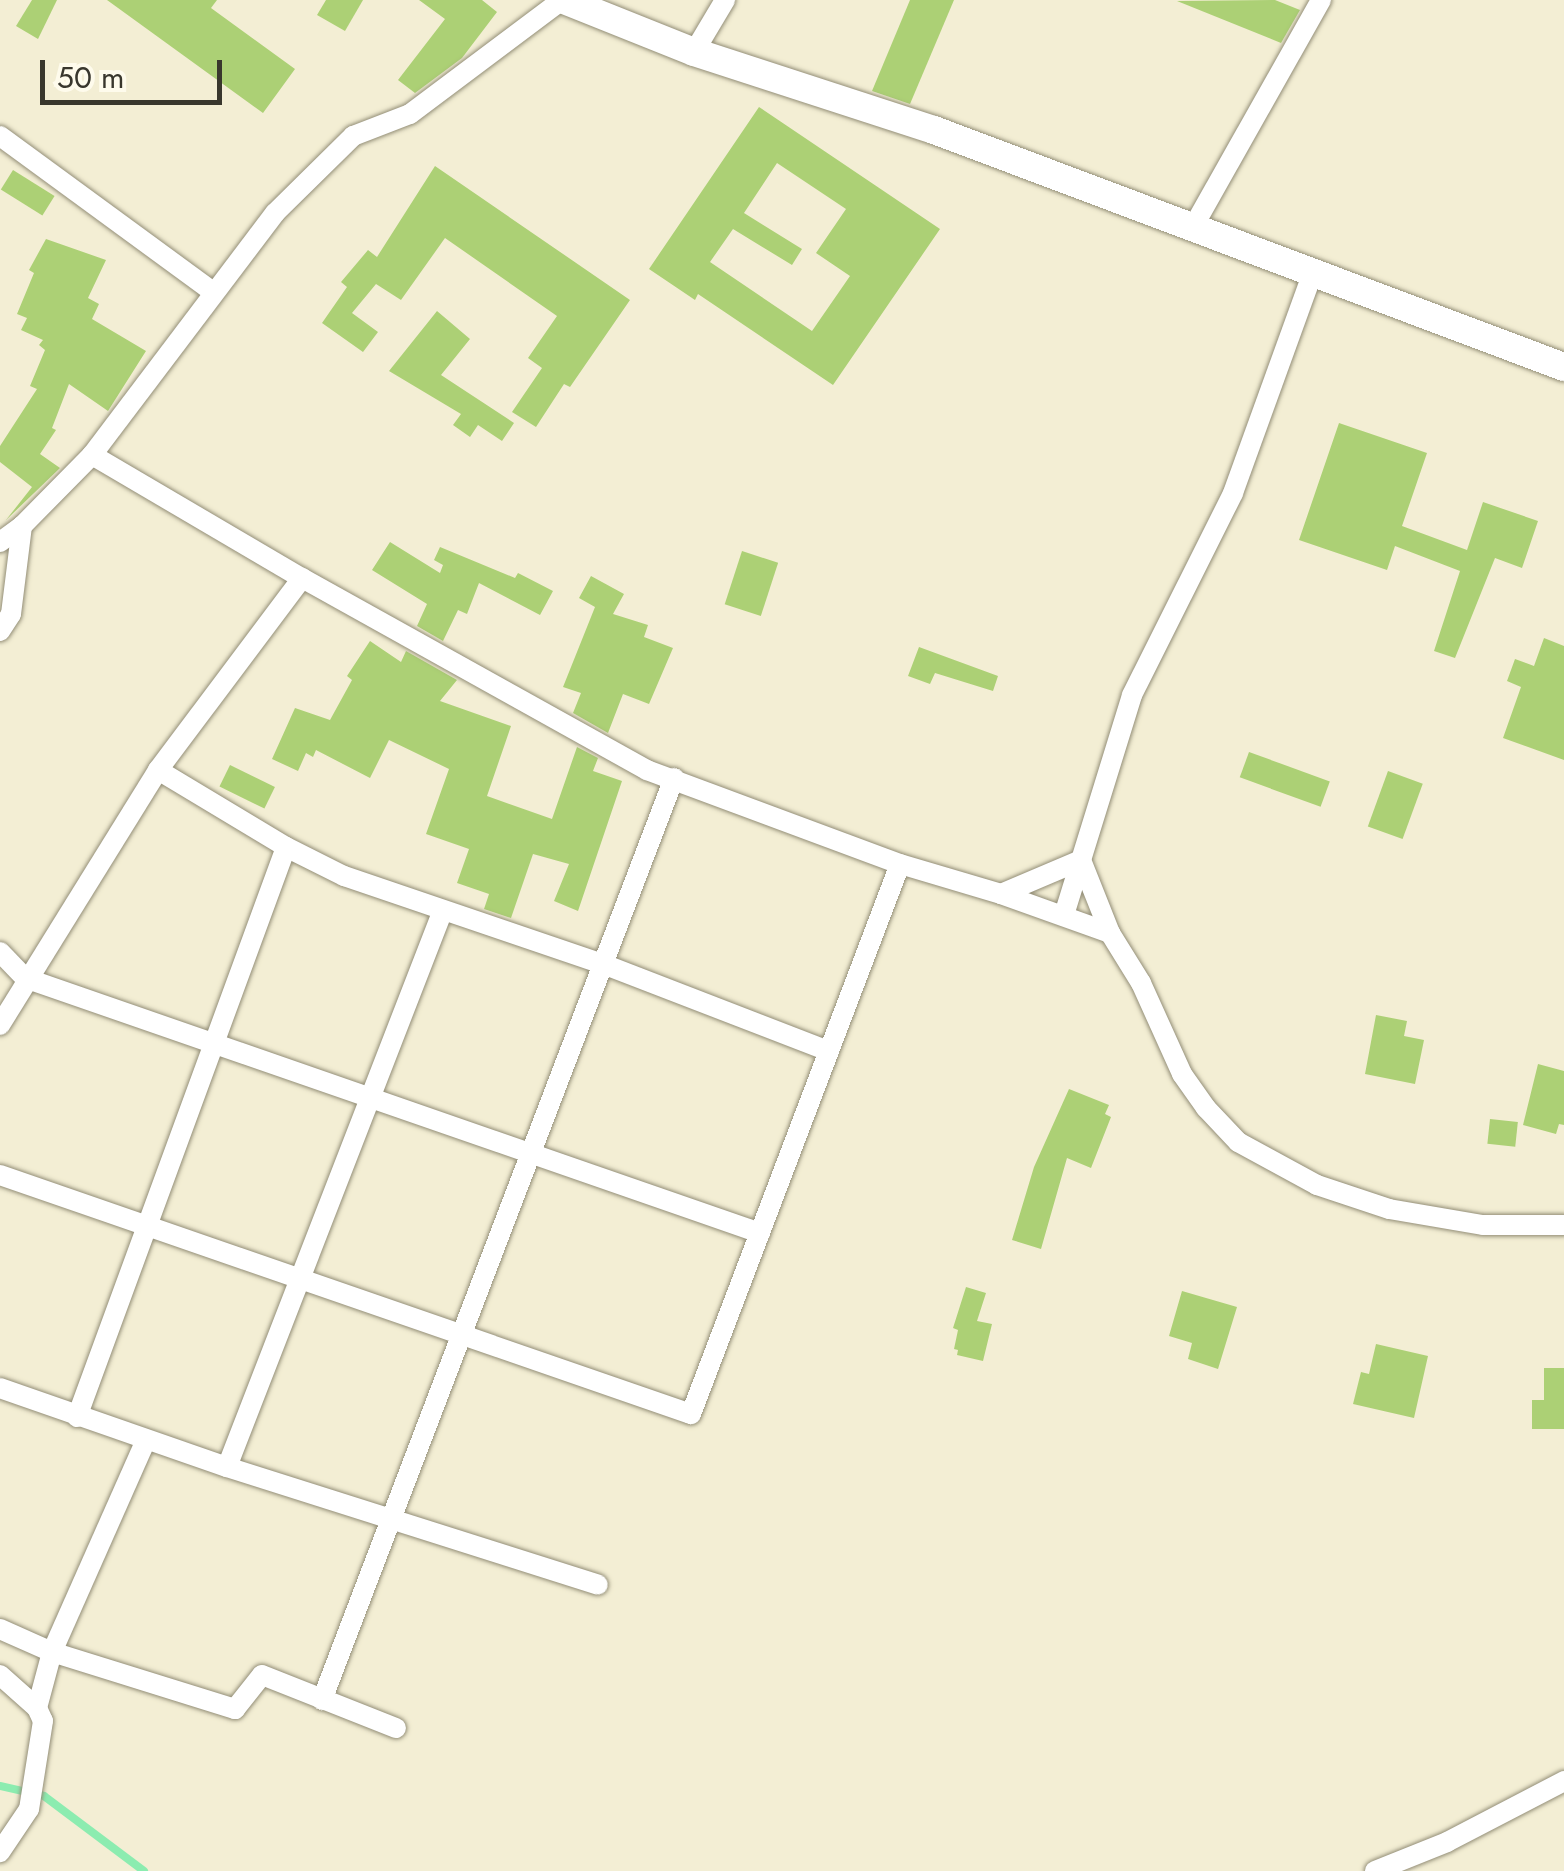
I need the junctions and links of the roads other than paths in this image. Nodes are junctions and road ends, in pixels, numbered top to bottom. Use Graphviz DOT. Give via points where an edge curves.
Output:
graph roads {
  1 [pos="563,0"];
  2 [pos="725,0"];
  3 [pos="1320,0"];
  4 [pos="694,52"];
  5 [pos="0,136"];
  6 [pos="1192,229"];
  7 [pos="1312,275"];
  8 [pos="212,291"];
  9 [pos="1564,367"];
  10 [pos="92,455"];
  11 [pos="22,526"];
  12 [pos="0,542"];
  13 [pos="302,578"];
  14 [pos="0,632"];
  15 [pos="158,770"];
  16 [pos="674,778"];
  17 [pos="286,847"];
  18 [pos="1081,860"];
  19 [pos="900,864"];
  20 [pos="1001,894"];
  21 [pos="443,910"];
  22 [pos="1064,916"];
  23 [pos="1110,933"];
  24 [pos="0,952"];
  25 [pos="603,964"];
  26 [pos="25,978"];
  27 [pos="0,1024"];
  28 [pos="214,1044"];
  29 [pos="829,1051"];
  30 [pos="370,1098"];
  31 [pos="530,1154"];
  32 [pos="0,1175"];
  33 [pos="1564,1225"];
  34 [pos="148,1226"];
  35 [pos="760,1233"];
  36 [pos="300,1279"];
  37 [pos="461,1334"];
  38 [pos="0,1388"];
  39 [pos="77,1418"];
  40 [pos="146,1440"];
  41 [pos="227,1467"];
  42 [pos="391,1519"];
  43 [pos="598,1585"];
  44 [pos="0,1629"];
  45 [pos="52,1652"];
  46 [pos="0,1674"];
  47 [pos="322,1700"];
  48 [pos="37,1708"];
  49 [pos="396,1728"];
  50 [pos="1564,1781"];
  51 [pos="0,1852"];
  52 [pos="1375,1871"];
  1 -- 4 [label="main road"];
  1 -- 8 [label="street" via="410,114 353,136 275,213"];
  2 -- 4 [label="street"];
  3 -- 6 [label="street"];
  4 -- 6 [label="main road" via="934,130"];
  5 -- 8 [label="street"];
  6 -- 7 [label="main road"];
  7 -- 9 [label="main road"];
  7 -- 18 [label="street" via="1233,493 1132,695"];
  8 -- 10 [label="street"];
  10 -- 11 [label="street"];
  10 -- 13 [label="street"];
  11 -- 12 [label="street"];
  11 -- 14 [label="street" via="11,614"];
  13 -- 15 [label="street"];
  13 -- 16 [label="street" via="647,770"];
  15 -- 17 [label="street"];
  15 -- 26 [label="street"];
  16 -- 19 [label="street"];
  16 -- 25 [label="street"];
  17 -- 21 [label="street" via="344,876"];
  17 -- 28 [label="street"];
  18 -- 20 [label="street"];
  18 -- 22 [label="street"];
  18 -- 23 [label="street"];
  19 -- 20 [label="street"];
  19 -- 29 [label="street"];
  20 -- 22 [label="street"];
  21 -- 25 [label="street"];
  21 -- 30 [label="street"];
  22 -- 23 [label="street"];
  23 -- 33 [label="street" via="1182,1074 1238,1142 1318,1184 1389,1209 1483,1224"];
  24 -- 26 [label="street"];
  25 -- 29 [label="street"];
  25 -- 31 [label="street"];
  26 -- 27 [label="street"];
  26 -- 28 [label="street"];
  28 -- 30 [label="street"];
  28 -- 34 [label="street"];
  29 -- 35 [label="street"];
  30 -- 31 [label="street"];
  30 -- 36 [label="street"];
  31 -- 35 [label="street"];
  31 -- 37 [label="street"];
  32 -- 34 [label="street"];
  34 -- 36 [label="street"];
  34 -- 39 [label="street"];
  35 -- 37 [label="street" via="691,1414"];
  36 -- 37 [label="street"];
  36 -- 41 [label="street"];
  37 -- 42 [label="street"];
  38 -- 39 [label="street"];
  39 -- 40 [label="street"];
  40 -- 41 [label="street"];
  40 -- 45 [label="street"];
  41 -- 42 [label="street"];
  42 -- 43 [label="street"];
  42 -- 47 [label="street"];
  44 -- 45 [label="street"];
  45 -- 47 [label="street" via="236,1709 262,1675"];
  45 -- 48 [label="street"];
  46 -- 48 [label="street"];
  47 -- 49 [label="street"];
  48 -- 51 [label="street" via="43,1722 36,1784 29,1809"];
  50 -- 52 [label="street"];
}
